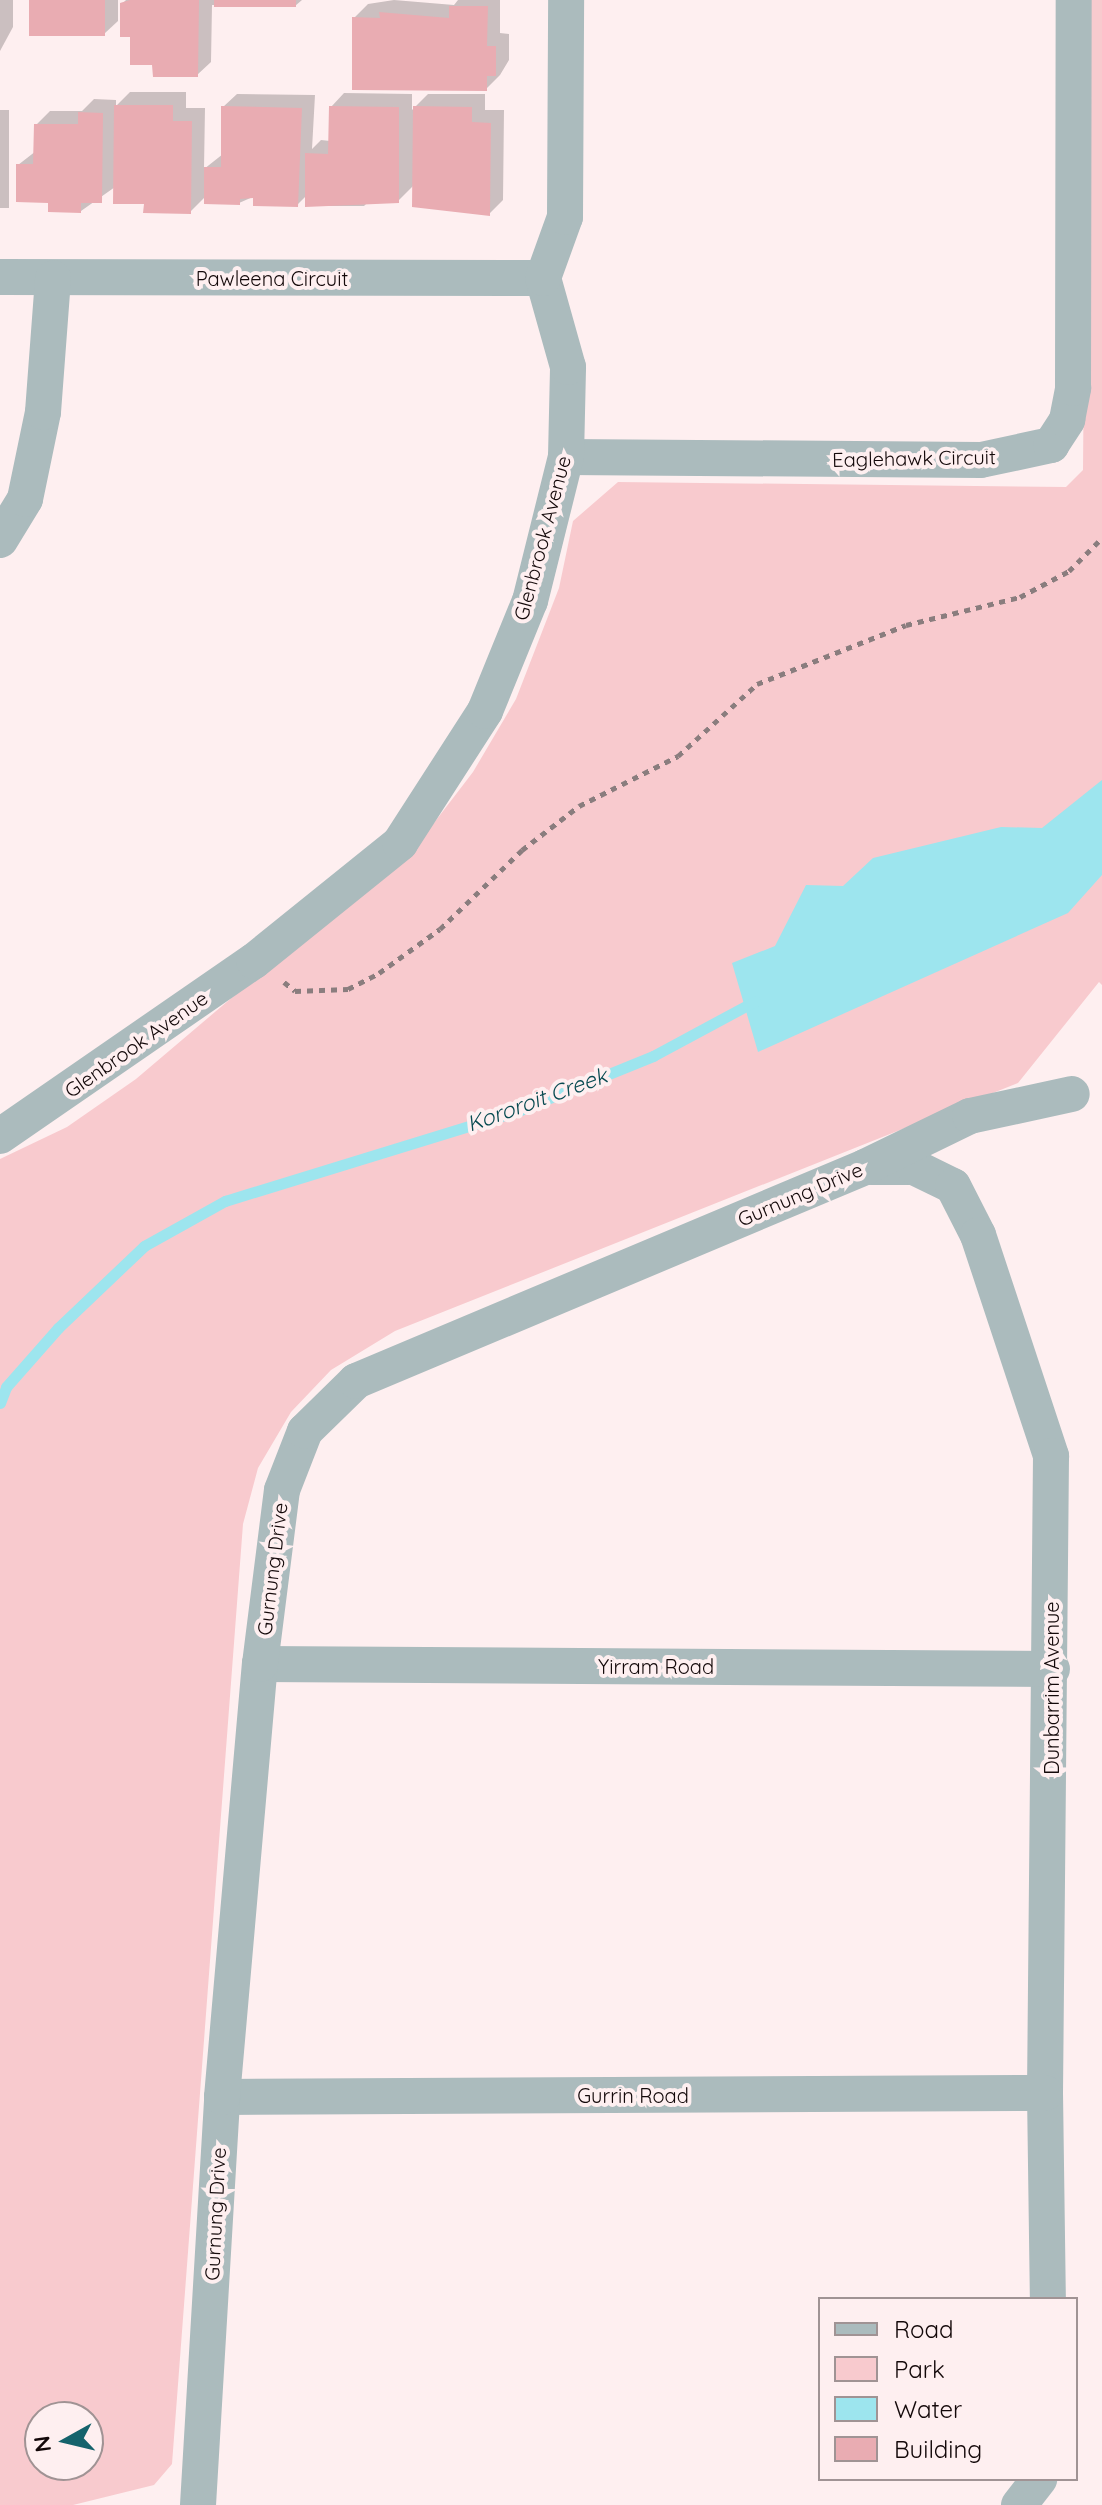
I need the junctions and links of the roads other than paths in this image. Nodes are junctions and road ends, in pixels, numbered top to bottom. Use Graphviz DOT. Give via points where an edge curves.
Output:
graph roads {
  1 [pos="566,0"];
  2 [pos="1074,0"];
  3 [pos="0,277"];
  4 [pos="53,278"];
  5 [pos="543,278"];
  6 [pos="566,457"];
  7 [pos="0,540"];
  8 [pos="1072,1094"];
  9 [pos="0,1136"];
  10 [pos="865,1167"];
  11 [pos="260,1664"];
  12 [pos="1052,1669"];
  13 [pos="1045,2093"];
  14 [pos="222,2097"];
  15 [pos="1048,2297"];
  16 [pos="1037,2481"];
  17 [pos="198,2505"];
  18 [pos="1019,2505"];
  1 -- 5 [label="street" via="565,217"];
  2 -- 6 [label="street, Eaglehawk Circuit" via="1073,388 1067,420 1051,445 981,460"];
  3 -- 4 [label="street, Pawleena Circuit"];
  4 -- 5 [label="street, Pawleena Circuit"];
  4 -- 7 [label="street" via="43,412 25,499"];
  5 -- 6 [label="street, Glenbrook Avenue" via="568,367"];
  6 -- 9 [label="street, Glenbrook Avenue" via="530,601 485,711 400,843 254,961"];
  8 -- 10 [label="street, Gurnung Drive" via="970,1116"];
  10 -- 11 [label="street, Gurnung Drive" via="356,1381 305,1431 282,1490"];
  10 -- 12 [label="street, Dunbarrim Avenue" via="914,1167 953,1186 978,1235 1051,1456"];
  11 -- 12 [label="street, Yirram Road"];
  11 -- 14 [label="street, Gurnung Drive"];
  12 -- 13 [label="street, Dunbarrim Avenue"];
  13 -- 14 [label="street, Gurrin Road"];
  13 -- 15 [label="street, Dunbarrim Avenue"];
  14 -- 17 [label="street, Gurnung Drive"];
  16 -- 18 [label="street"];
}
